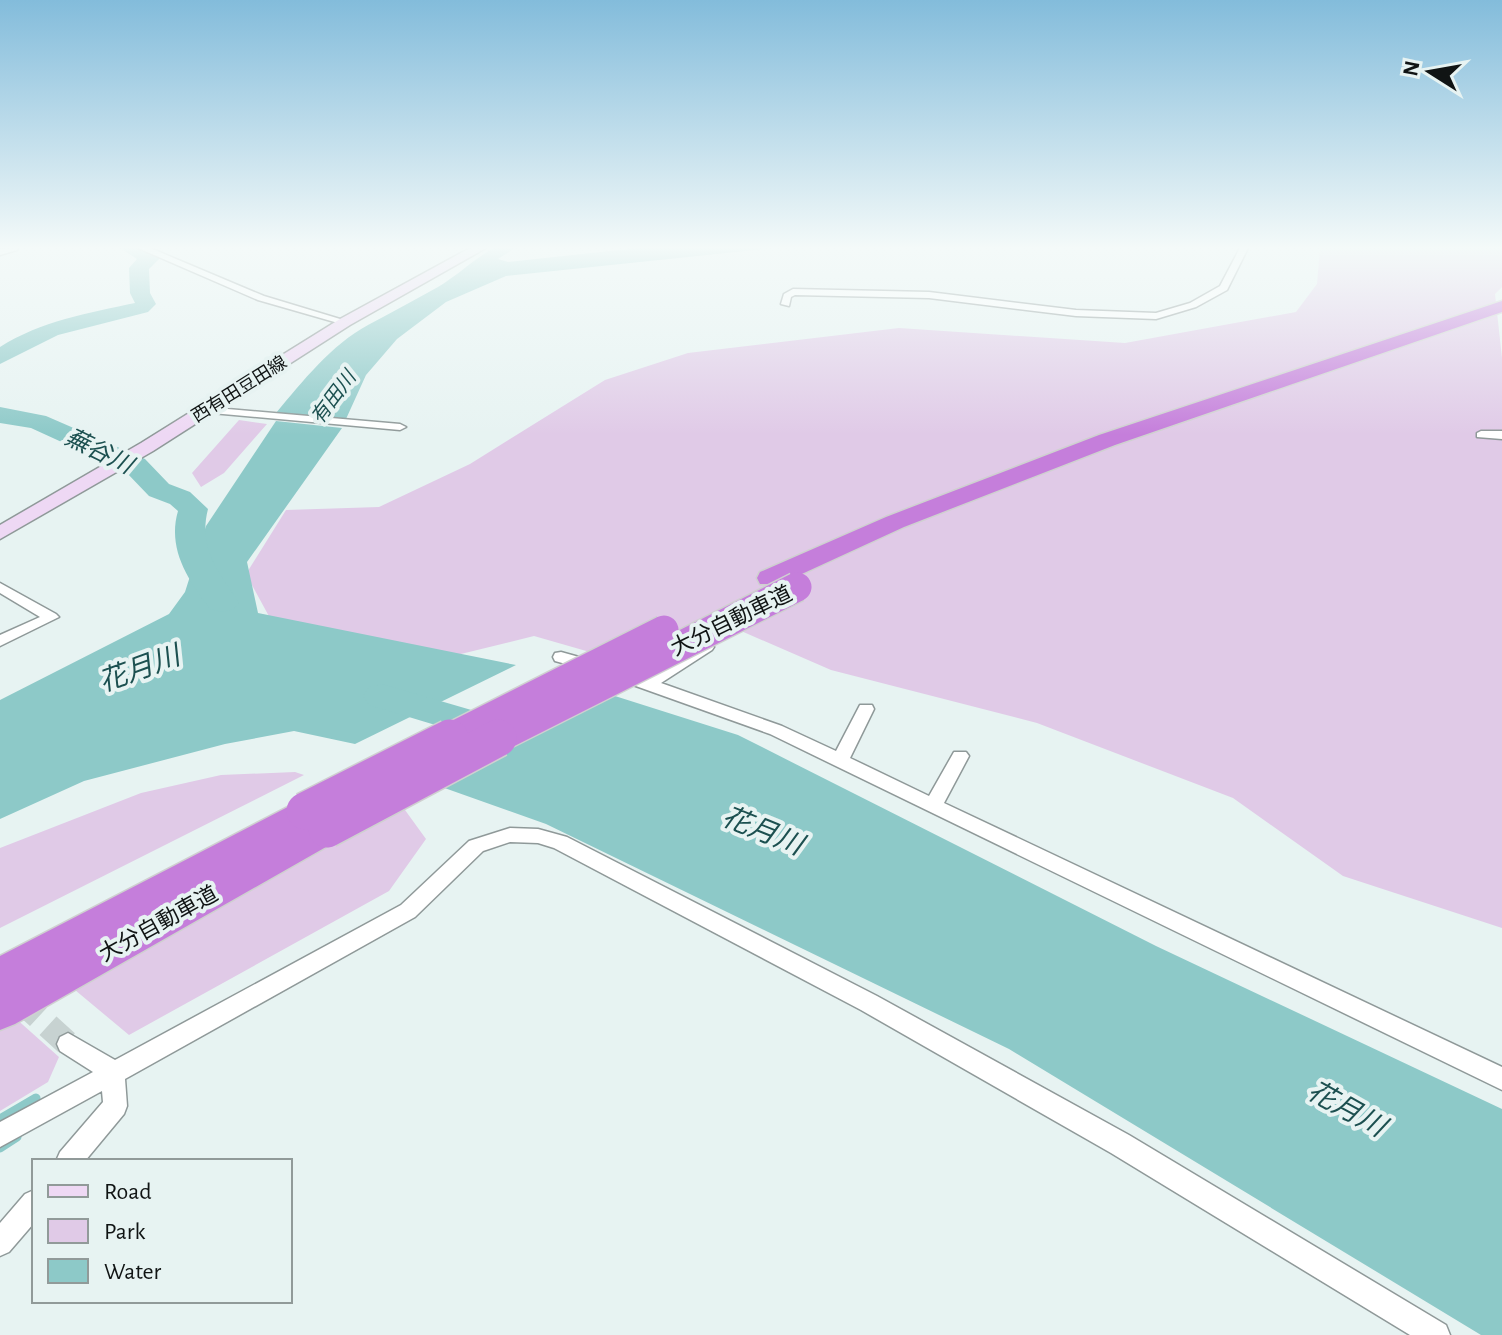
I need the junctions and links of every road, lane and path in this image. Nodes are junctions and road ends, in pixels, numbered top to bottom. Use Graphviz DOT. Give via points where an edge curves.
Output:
graph roads {
  1 [pos="304,310"];
  2 [pos="366,310"];
  3 [pos="1052,310"];
  4 [pos="1175,310"];
  5 [pos="1489,310"];
  6 [pos="1502,318"];
  7 [pos="345,322"];
  8 [pos="205,410"];
  9 [pos="400,427"];
  10 [pos="1481,435"];
  11 [pos="1502,435"];
  12 [pos="0,533"];
  13 [pos="784,582"];
  14 [pos="0,587"];
  15 [pos="0,641"];
  16 [pos="708,645"];
  17 [pos="561,657"];
  18 [pos="650,683"];
  19 [pos="866,709"];
  20 [pos="960,756"];
  21 [pos="840,760"];
  22 [pos="934,804"];
  23 [pos="316,820"];
  24 [pos="0,976"];
  25 [pos="0,1011"];
  26 [pos="68,1044"];
  27 [pos="113,1071"];
  28 [pos="1502,1079"];
  29 [pos="0,1135"];
  30 [pos="71,1159"];
  31 [pos="32,1205"];
  32 [pos="0,1243"];
  33 [pos="1436,1335"];
  1 -- 7 [label="street"];
  2 -- 7 [label="main road, 西有田豆田線"];
  3 -- 4 [label="street" via="1156,316"];
  5 -- 13 [label="highway, 大分自動車道" via="1107,440 895,522"];
  6 -- 13 [label="highway, 大分自動車道" via="1079,466"];
  7 -- 8 [label="main road, 西有田豆田線"];
  8 -- 9 [label="street"];
  8 -- 12 [label="main road, 西有田豆田線"];
  10 -- 11 [label="street"];
  13 -- 23 [label="highway, 大分自動車道, bridge" via="444,765"];
  14 -- 15 [label="street" via="51,617"];
  16 -- 18 [label="street"];
  17 -- 18 [label="street"];
  18 -- 21 [label="street"];
  19 -- 21 [label="street"];
  20 -- 22 [label="street"];
  21 -- 22 [label="street"];
  22 -- 28 [label="street"];
  23 -- 24 [label="highway, 大分自動車道"];
  23 -- 25 [label="highway, 大分自動車道"];
  26 -- 27 [label="street"];
  27 -- 29 [label="street"];
  27 -- 30 [label="street" via="115,1106"];
  27 -- 33 [label="street" via="408,911 476,846 510,835 538,836 560,842 869,1003 1120,1144"];
  31 -- 32 [label="street"];
}
